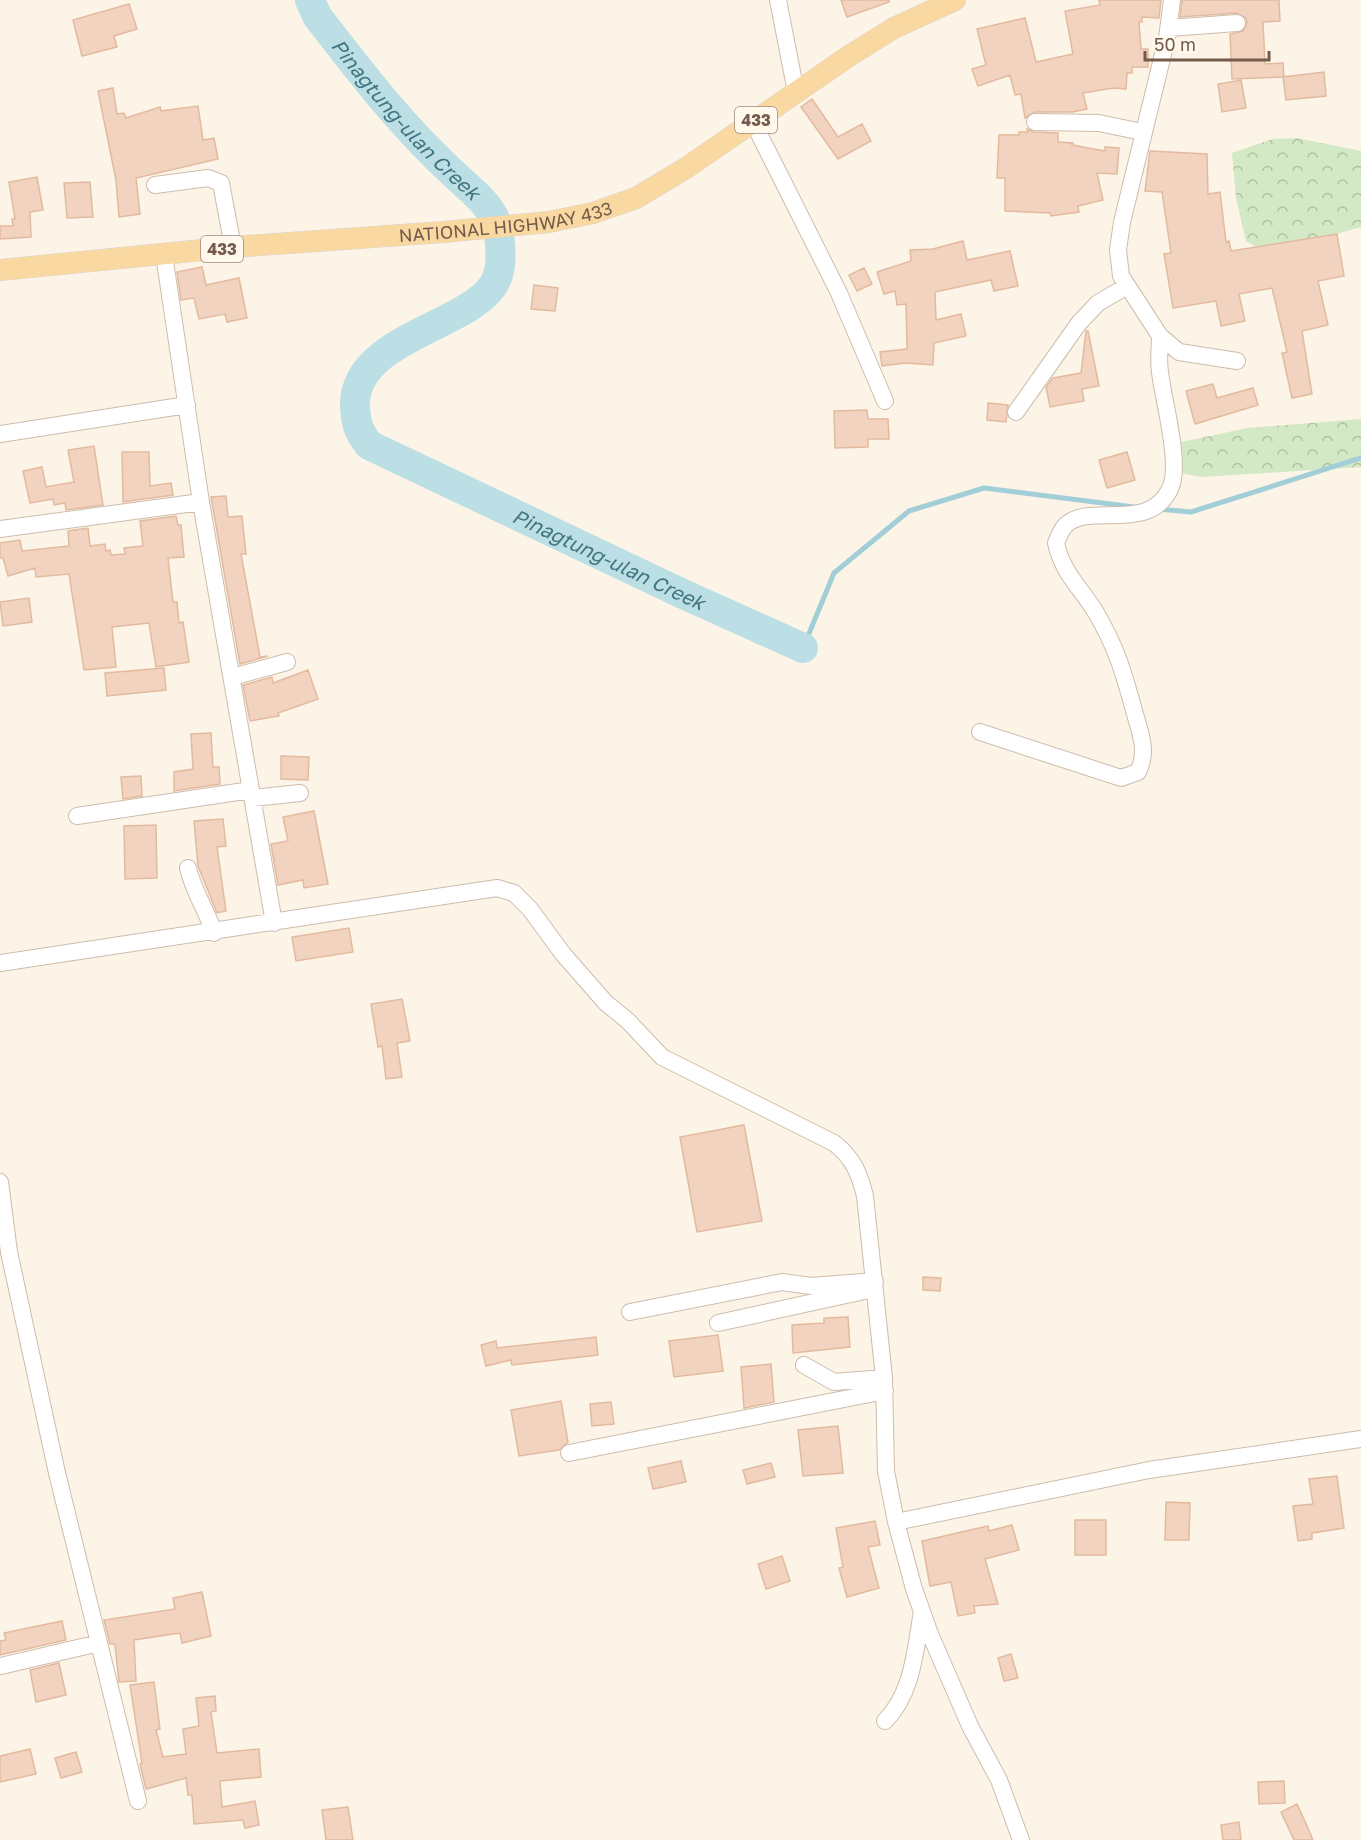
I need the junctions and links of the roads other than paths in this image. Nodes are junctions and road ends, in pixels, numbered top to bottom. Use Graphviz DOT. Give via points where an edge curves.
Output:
graph roads {
  1 [pos="778,0"];
  2 [pos="955,0"];
  3 [pos="1172,0"];
  4 [pos="1237,23"];
  5 [pos="1169,28"];
  6 [pos="796,92"];
  7 [pos="753,122"];
  8 [pos="1035,122"];
  9 [pos="1142,132"];
  10 [pos="155,185"];
  11 [pos="233,248"];
  12 [pos="164,255"];
  13 [pos="0,270"];
  14 [pos="1127,286"];
  15 [pos="1160,336"];
  16 [pos="1237,361"];
  17 [pos="885,401"];
  18 [pos="188,405"];
  19 [pos="1016,412"];
  20 [pos="0,434"];
  21 [pos="201,502"];
  22 [pos="0,529"];
  23 [pos="287,662"];
  24 [pos="232,677"];
  25 [pos="980,732"];
  26 [pos="300,793"];
  27 [pos="252,794"];
  28 [pos="76,816"];
  29 [pos="188,868"];
  30 [pos="274,923"];
  31 [pos="214,933"];
  32 [pos="0,963"];
  33 [pos="0,1182"];
  34 [pos="876,1285"];
  35 [pos="630,1312"];
  36 [pos="717,1323"];
  37 [pos="804,1365"];
  38 [pos="884,1384"];
  39 [pos="1361,1439"];
  40 [pos="569,1453"];
  41 [pos="896,1522"];
  42 [pos="922,1611"];
  43 [pos="99,1643"];
  44 [pos="1,1666"];
  45 [pos="885,1720"];
  46 [pos="138,1802"];
  47 [pos="1021,1840"];
  1 -- 6 [label="street"];
  2 -- 6 [label="main road, NATIONAL HIGHWAY 433 / 433" via="894,28"];
  3 -- 5 [label="street"];
  4 -- 5 [label="street"];
  5 -- 9 [label="street"];
  6 -- 7 [label="main road, NATIONAL HIGHWAY 433 / 433"];
  7 -- 11 [label="main road, NATIONAL HIGHWAY 433 / 433" via="636,198 592,213 549,222"];
  7 -- 17 [label="street" via="839,293"];
  8 -- 9 [label="street" via="1099,123"];
  9 -- 14 [label="street" via="1118,250 1121,276"];
  10 -- 11 [label="street" via="208,178 221,183"];
  11 -- 12 [label="main road, NATIONAL HIGHWAY 433 / 433"];
  12 -- 13 [label="main road, NATIONAL HIGHWAY 433 / 433"];
  12 -- 18 [label="street"];
  14 -- 15 [label="street"];
  14 -- 19 [label="street" via="1098,303 1079,323"];
  15 -- 16 [label="street" via="1179,352"];
  15 -- 25 [label="street" via="1159,370 1172,450 1173,484 1165,500 1143,513 1078,518 1065,526 1056,543 1060,562 1094,610 1120,658 1144,746 1143,761 1138,772 1121,778"];
  18 -- 20 [label="street"];
  18 -- 21 [label="street"];
  21 -- 22 [label="street"];
  21 -- 24 [label="street"];
  23 -- 24 [label="street"];
  24 -- 27 [label="street"];
  26 -- 27 [label="street"];
  27 -- 28 [label="street"];
  27 -- 30 [label="street"];
  29 -- 31 [label="street"];
  30 -- 31 [label="street"];
  30 -- 34 [label="street" via="497,888 514,892 606,1003 662,1056 834,1143 848,1154 858,1169 865,1196"];
  31 -- 32 [label="street"];
  33 -- 43 [label="street" via="9,1252"];
  34 -- 35 [label="street" via="811,1286 782,1282"];
  34 -- 36 [label="street"];
  34 -- 38 [label="street"];
  37 -- 38 [label="street" via="834,1382"];
  38 -- 40 [label="street"];
  38 -- 41 [label="street" via="886,1471"];
  39 -- 41 [label="street" via="1149,1470"];
  41 -- 42 [label="street"];
  42 -- 45 [label="street" via="906,1691"];
  42 -- 47 [label="street" via="970,1726 999,1780"];
  43 -- 44 [label="street"];
  43 -- 46 [label="street"];
}
